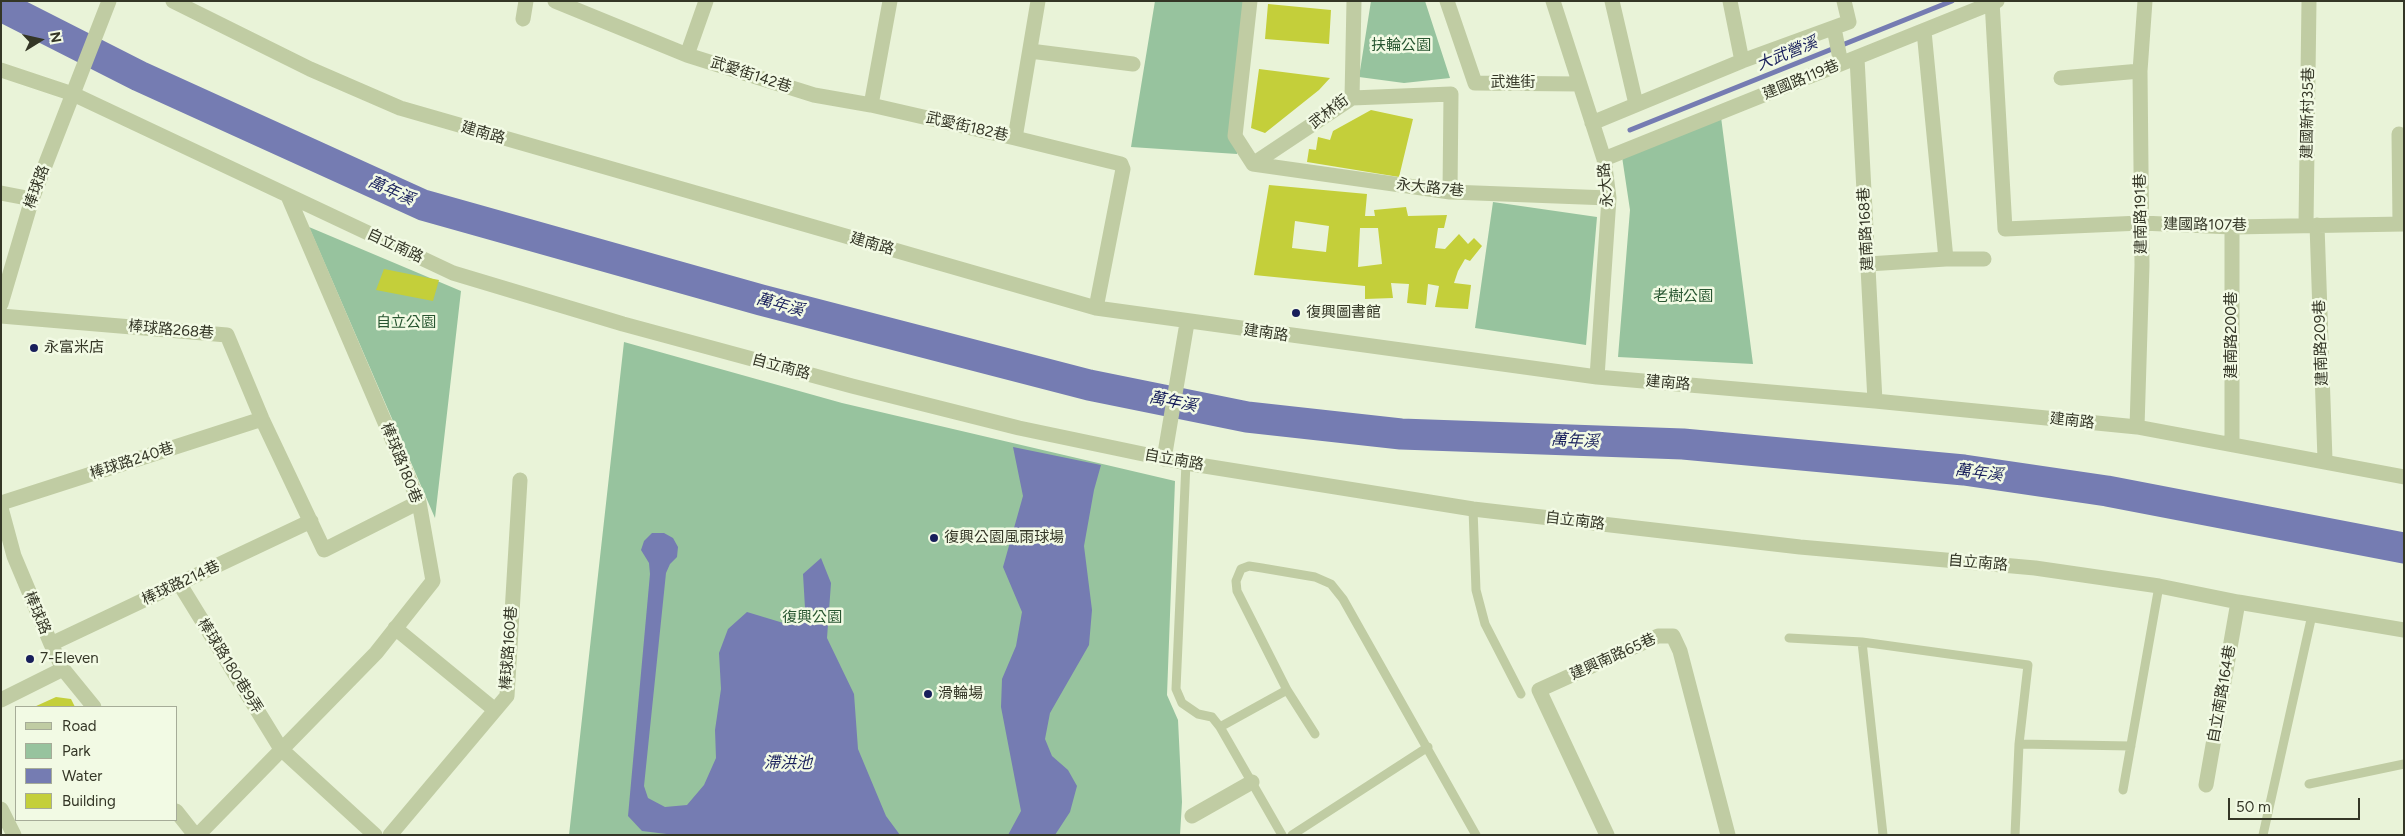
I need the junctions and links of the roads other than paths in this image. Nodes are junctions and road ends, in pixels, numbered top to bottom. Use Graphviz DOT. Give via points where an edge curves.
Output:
graph roads {
  1 [pos="109,1"];
  2 [pos="174,1"];
  3 [pos="526,1"];
  4 [pos="555,1"];
  5 [pos="706,1"];
  6 [pos="890,1"];
  7 [pos="1038,1"];
  8 [pos="1250,1"];
  9 [pos="1354,1"];
  10 [pos="1447,1"];
  11 [pos="1553,1"];
  12 [pos="1612,1"];
  13 [pos="1730,1"];
  14 [pos="1844,1"];
  15 [pos="2145,1"];
  16 [pos="2309,1"];
  17 [pos="1994,2"];
  18 [pos="523,20"];
  19 [pos="1924,31"];
  20 [pos="1838,47"];
  21 [pos="1030,51"];
  22 [pos="687,55"];
  23 [pos="1857,58"];
  24 [pos="1742,60"];
  25 [pos="1133,64"];
  26 [pos="1,70"];
  27 [pos="2140,71"];
  28 [pos="2061,78"];
  29 [pos="1475,83"];
  30 [pos="1579,84"];
  31 [pos="73,94"];
  32 [pos="1451,94"];
  33 [pos="1352,98"];
  34 [pos="1636,104"];
  35 [pos="871,105"];
  36 [pos="1592,123"];
  37 [pos="2399,134"];
  38 [pos="1015,138"];
  39 [pos="1604,159"];
  40 [pos="1253,164"];
  41 [pos="1450,192"];
  42 [pos="1,194"];
  43 [pos="288,196"];
  44 [pos="1609,198"];
  45 [pos="32,199"];
  46 [pos="2141,223"];
  47 [pos="2402,224"];
  48 [pos="2312,225"];
  49 [pos="2232,226"];
  50 [pos="1946,259"];
  51 [pos="1984,259"];
  52 [pos="1868,264"];
  53 [pos="2,297"];
  54 [pos="1096,308"];
  55 [pos="1,316"];
  56 [pos="1187,323"];
  57 [pos="1597,377"];
  58 [pos="1874,401"];
  59 [pos="262,419"];
  60 [pos="2137,427"];
  61 [pos="2232,444"];
  62 [pos="1164,459"];
  63 [pos="2325,460"];
  64 [pos="1186,463"];
  65 [pos="2404,477"];
  66 [pos="520,480"];
  67 [pos="419,502"];
  68 [pos="1,503"];
  69 [pos="1,508"];
  70 [pos="1473,509"];
  71 [pos="311,521"];
  72 [pos="7,558"];
  73 [pos="179,584"];
  74 [pos="2159,586"];
  75 [pos="2238,602"];
  76 [pos="2312,615"];
  77 [pos="395,628"];
  78 [pos="2404,630"];
  79 [pos="1789,638"];
  80 [pos="1862,642"];
  81 [pos="50,644"];
  82 [pos="63,669"];
  83 [pos="1287,690"];
  84 [pos="1521,694"];
  85 [pos="1,700"];
  86 [pos="93,706"];
  87 [pos="495,710"];
  88 [pos="1220,726"];
  89 [pos="1315,734"];
  90 [pos="2019,744"];
  91 [pos="2131,746"];
  92 [pos="1428,747"];
  93 [pos="282,749"];
  94 [pos="2404,764"];
  95 [pos="1252,782"];
  96 [pos="2309,784"];
  97 [pos="2206,786"];
  98 [pos="2123,790"];
  99 [pos="1,809"];
  100 [pos="178,813"];
  101 [pos="1192,816"];
  102 [pos="14,835"];
  103 [pos="197,835"];
  104 [pos="374,835"];
  105 [pos="390,835"];
  106 [pos="1282,835"];
  107 [pos="1292,835"];
  108 [pos="1476,835"];
  109 [pos="1607,835"];
  110 [pos="1728,835"];
  111 [pos="1883,835"];
  112 [pos="2015,835"];
  113 [pos="2262,835"];
  1 -- 31 [label="street, 棒球路"];
  2 -- 54 [label="street, 建南路" via="400,108"];
  3 -- 18 [label="street"];
  4 -- 22 [label="street, 武愛街142巷"];
  5 -- 22 [label="street"];
  6 -- 35 [label="street"];
  7 -- 21 [label="street, 武愛街182巷"];
  8 -- 40 [label="street" via="1235,136"];
  9 -- 33 [label="street, 武林街"];
  10 -- 29 [label="street, 武進街"];
  11 -- 30 [label="street, 永大路"];
  12 -- 34 [label="street"];
  13 -- 24 [label="street"];
  14 -- 20 [label="street" via="1849,22"];
  15 -- 27 [label="street, 建南路191巷"];
  16 -- 48 [label="street, 建國新村35巷"];
  17 -- 19 [label="street, 建國路119巷"];
  17 -- 46 [label="street, 建國路107巷" via="2006,230"];
  19 -- 23 [label="street, 建國路119巷"];
  19 -- 50 [label="street"];
  20 -- 23 [label="street, 建國路119巷"];
  20 -- 24 [label="street"];
  20 -- 39 [label="street, 建國路119巷"];
  21 -- 25 [label="street"];
  21 -- 38 [label="street, 武愛街182巷"];
  22 -- 35 [label="street, 武愛街142巷" via="814,95"];
  23 -- 52 [label="street, 建南路168巷"];
  24 -- 34 [label="street"];
  26 -- 31 [label="street, 自立南路"];
  27 -- 28 [label="street"];
  27 -- 46 [label="street, 建南路191巷"];
  29 -- 30 [label="street, 武進街"];
  29 -- 32 [label="street"];
  30 -- 36 [label="street, 永大路"];
  31 -- 43 [label="street, 自立南路"];
  31 -- 45 [label="street, 棒球路"];
  32 -- 33 [label="street"];
  32 -- 41 [label="street"];
  33 -- 40 [label="street, 武林街"];
  34 -- 36 [label="street"];
  35 -- 38 [label="street, 武愛街182巷"];
  36 -- 39 [label="street, 永大路"];
  37 -- 47 [label="street"];
  38 -- 54 [label="street" via="1122,164"];
  39 -- 44 [label="street, 永大路"];
  40 -- 41 [label="street, 永大路7巷"];
  41 -- 44 [label="street, 永大路7巷"];
  42 -- 45 [label="street"];
  43 -- 62 [label="street, 自立南路" via="453,273 852,386 1020,428"];
  43 -- 67 [label="street, 棒球路180巷"];
  44 -- 57 [label="street, 永大路"];
  45 -- 53 [label="street, 棒球路"];
  46 -- 49 [label="street, 建國路107巷"];
  46 -- 60 [label="street, 建南路191巷"];
  47 -- 48 [label="street, 建國路107巷"];
  48 -- 49 [label="street, 建國路107巷"];
  48 -- 63 [label="street, 建南路209巷"];
  49 -- 61 [label="street, 建南路200巷"];
  50 -- 51 [label="street"];
  50 -- 52 [label="street"];
  52 -- 58 [label="street, 建南路168巷"];
  54 -- 56 [label="street, 建南路"];
  55 -- 59 [label="street, 棒球路268巷" via="227,335"];
  56 -- 57 [label="street, 建南路"];
  56 -- 62 [label="street"];
  57 -- 58 [label="street, 建南路"];
  58 -- 60 [label="street, 建南路"];
  59 -- 68 [label="street, 棒球路240巷"];
  59 -- 71 [label="street, 棒球路268巷"];
  60 -- 61 [label="street, 建南路"];
  61 -- 63 [label="street, 建南路"];
  62 -- 64 [label="street, 自立南路"];
  63 -- 65 [label="street, 建南路"];
  64 -- 70 [label="street, 自立南路"];
  64 -- 88 [label="lane" via="1176,689 1182,703 1198,714 1212,717"];
  66 -- 87 [label="street, 棒球路160巷" via="506,696"];
  67 -- 71 [label="street, 棒球路268巷" via="324,550"];
  67 -- 77 [label="street, 棒球路180巷" via="433,581"];
  69 -- 72 [label="street, 棒球路"];
  70 -- 74 [label="street, 自立南路" via="1800,547 2035,568"];
  70 -- 84 [label="lane" via="1476,590 1485,624"];
  71 -- 73 [label="street, 棒球路214巷"];
  72 -- 81 [label="street, 棒球路"];
  73 -- 81 [label="street, 棒球路214巷"];
  73 -- 93 [label="street, 棒球路180巷9弄"];
  74 -- 75 [label="street, 自立南路"];
  74 -- 91 [label="lane"];
  75 -- 76 [label="street, 自立南路"];
  75 -- 97 [label="street, 自立南路164巷"];
  76 -- 78 [label="street, 自立南路"];
  76 -- 113 [label="lane"];
  77 -- 87 [label="street"];
  77 -- 93 [label="street, 棒球路180巷" via="376,653"];
  79 -- 80 [label="lane"];
  80 -- 90 [label="lane" via="2028,665"];
  80 -- 111 [label="lane"];
  81 -- 82 [label="street, 棒球路"];
  82 -- 85 [label="street"];
  82 -- 86 [label="street, 棒球路"];
  83 -- 88 [label="lane"];
  83 -- 89 [label="lane"];
  83 -- 92 [label="lane" via="1237,590 1236,581 1241,569 1249,566 1316,577 1331,584 1343,599"];
  87 -- 105 [label="street, 棒球路160巷"];
  88 -- 95 [label="lane"];
  90 -- 91 [label="lane"];
  90 -- 112 [label="lane"];
  91 -- 98 [label="lane"];
  92 -- 107 [label="lane"];
  92 -- 108 [label="lane"];
  93 -- 103 [label="street, 棒球路180巷"];
  93 -- 104 [label="street, 棒球路180巷9弄"];
  94 -- 96 [label="lane"];
  95 -- 101 [label="street"];
  95 -- 106 [label="lane"];
  99 -- 102 [label="street"];
  100 -- 103 [label="street"];
  109 -- 110 [label="street, 建興南路65巷" via="1539,690 1658,636 1673,636 1680,651"];
}
